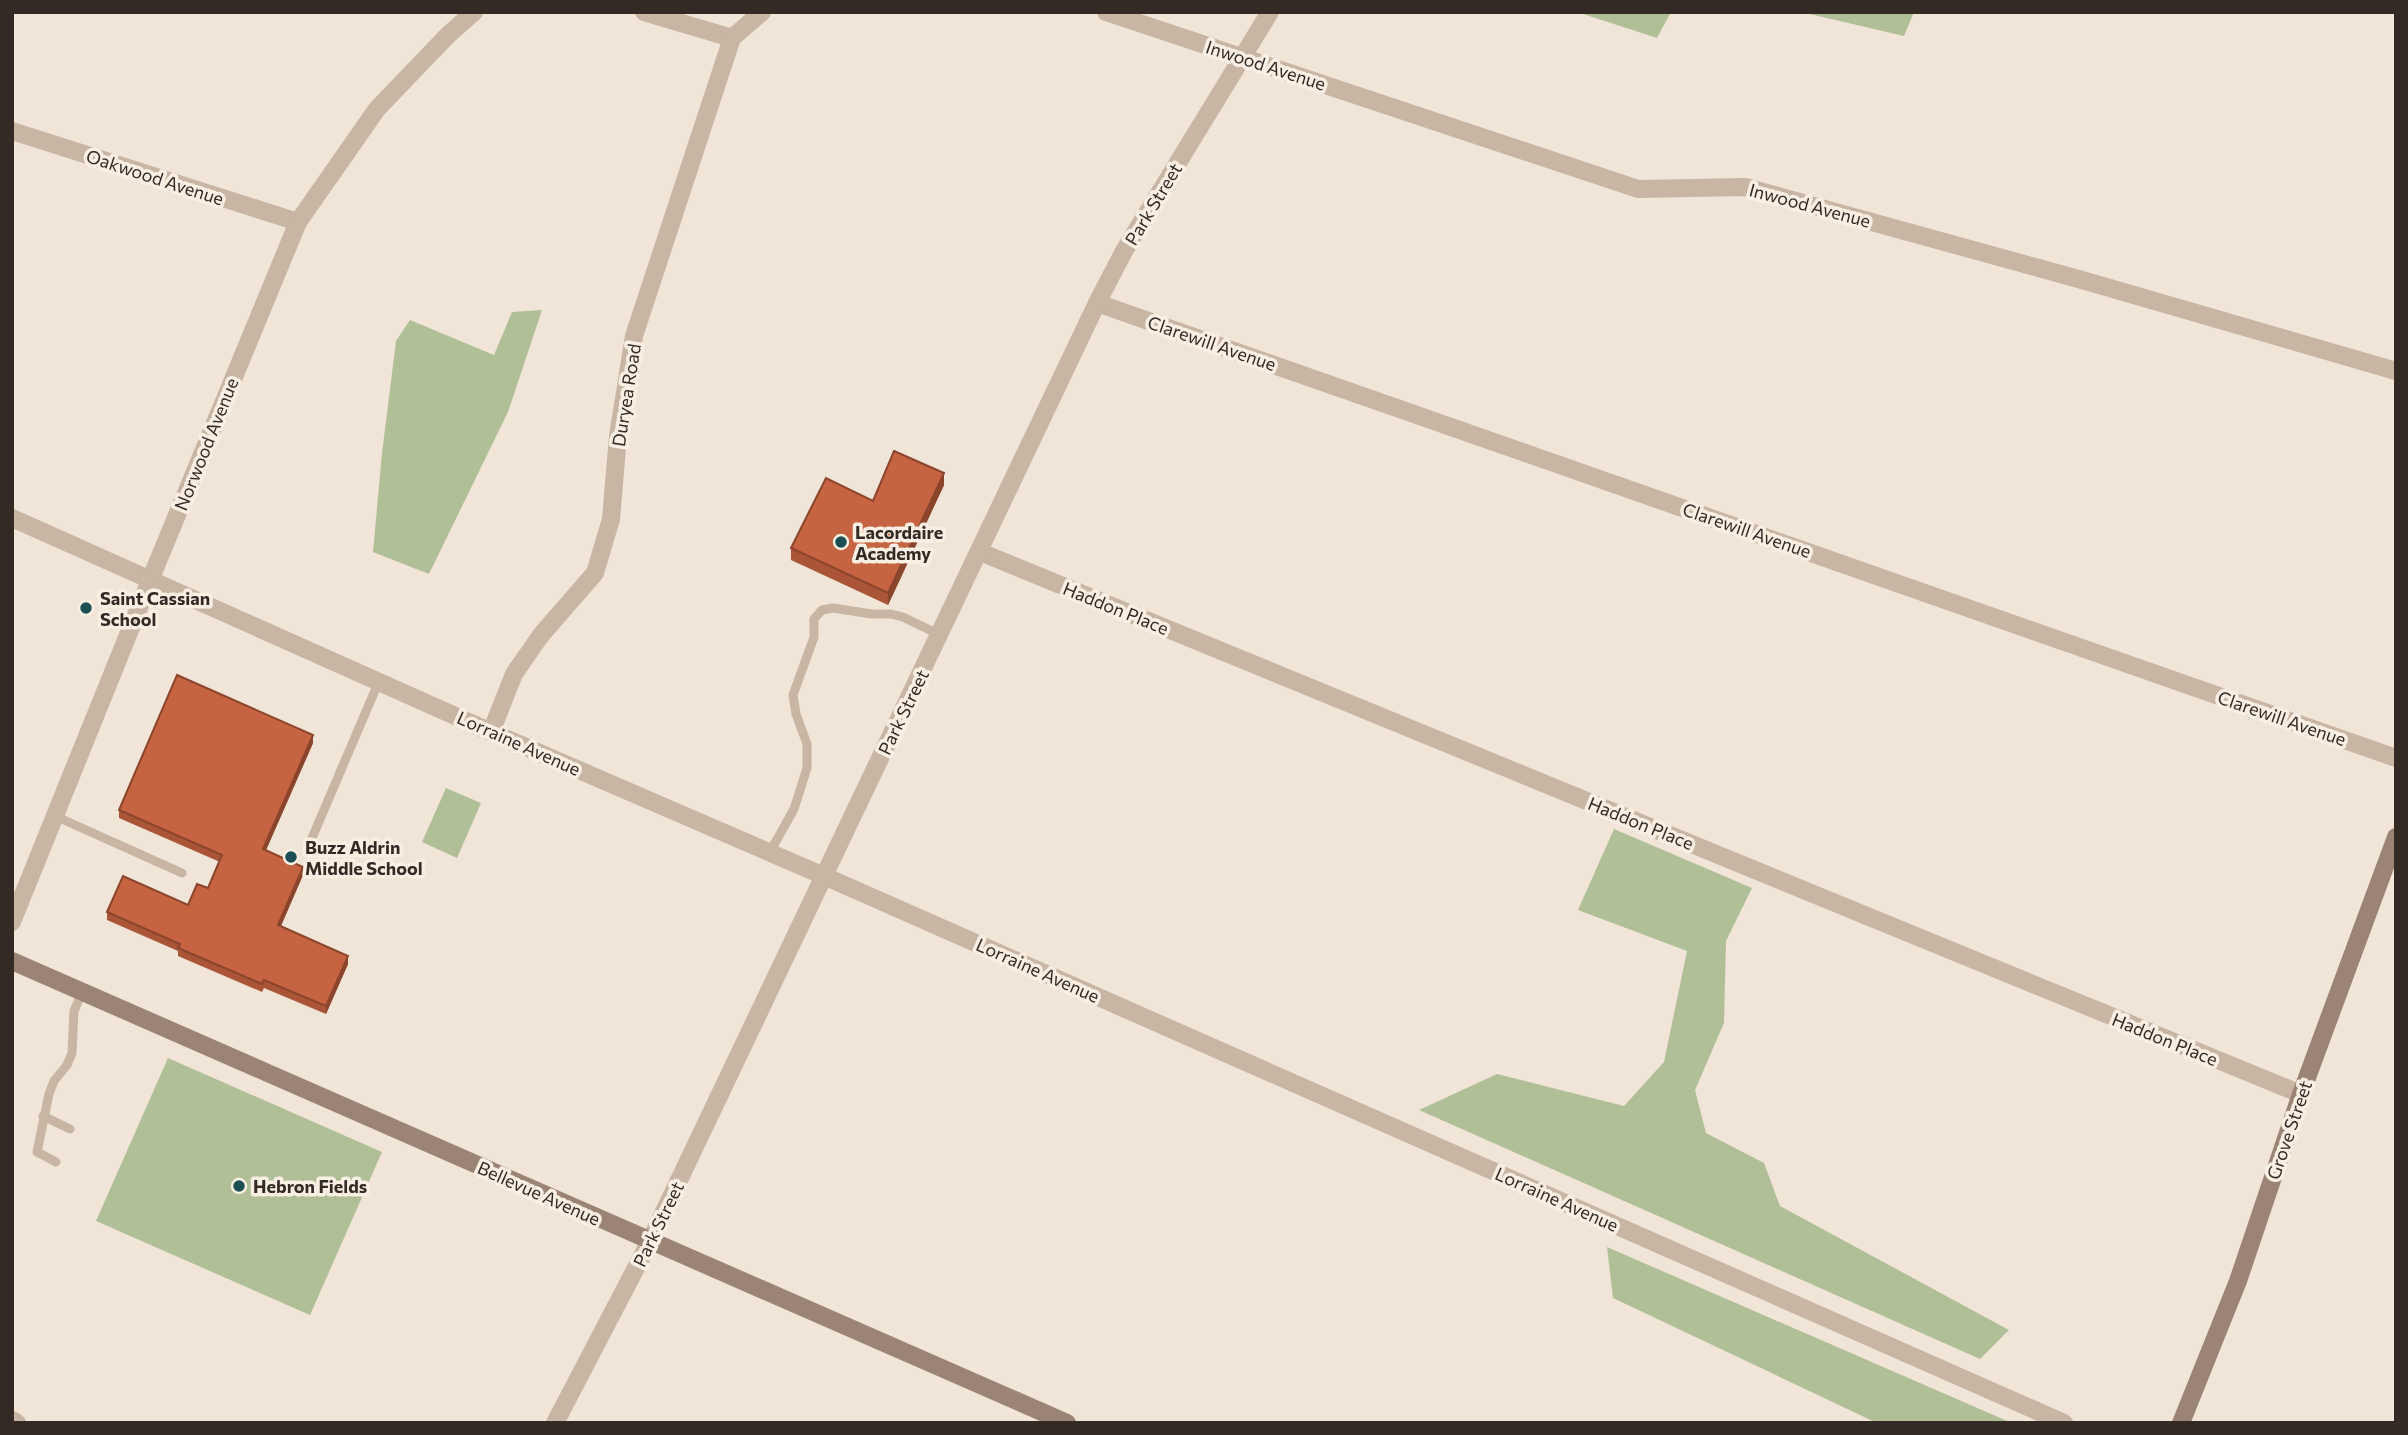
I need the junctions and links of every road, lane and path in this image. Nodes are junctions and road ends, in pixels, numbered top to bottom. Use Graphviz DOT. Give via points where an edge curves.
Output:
graph roads {
  1 [pos="474,12"];
  2 [pos="644,12"];
  3 [pos="762,12"];
  4 [pos="1106,12"];
  5 [pos="1270,12"];
  6 [pos="732,38"];
  7 [pos="1243,57"];
  8 [pos="12,131"];
  9 [pos="298,222"];
  10 [pos="1097,303"];
  11 [pos="2396,371"];
  12 [pos="12,518"];
  13 [pos="980,552"];
  14 [pos="150,579"];
  15 [pos="940,635"];
  16 [pos="379,681"];
  17 [pos="491,732"];
  18 [pos="2396,758"];
  19 [pos="55,816"];
  20 [pos="2396,837"];
  21 [pos="312,838"];
  22 [pos="770,852"];
  23 [pos="182,873"];
  24 [pos="824,876"];
  25 [pos="12,922"];
  26 [pos="12,961"];
  27 [pos="82,992"];
  28 [pos="2301,1094"];
  29 [pos="43,1116"];
  30 [pos="70,1129"];
  31 [pos="56,1162"];
  32 [pos="650,1241"];
  33 [pos="12,1420"];
  34 [pos="17,1423"];
  35 [pos="555,1423"];
  36 [pos="1067,1423"];
  37 [pos="2064,1423"];
  38 [pos="2181,1423"];
  1 -- 9 [label="street, Norwood Avenue" via="377,109"];
  2 -- 6 [label="street"];
  3 -- 6 [label="street"];
  4 -- 7 [label="street, Inwood Avenue"];
  5 -- 7 [label="street, Park Street"];
  6 -- 17 [label="street, Duryea Road" via="634,336 611,519 596,573 541,635 514,674"];
  7 -- 10 [label="street, Park Street"];
  7 -- 11 [label="street, Inwood Avenue" via="1638,189 1745,187"];
  8 -- 9 [label="street, Oakwood Avenue"];
  9 -- 14 [label="street, Norwood Avenue"];
  10 -- 13 [label="street, Park Street"];
  10 -- 18 [label="street, Clarewill Avenue"];
  12 -- 14 [label="street, Lorraine Avenue"];
  13 -- 15 [label="street, Park Street"];
  13 -- 28 [label="street, Haddon Place"];
  14 -- 16 [label="street, Lorraine Avenue"];
  14 -- 19 [label="street, Norwood Avenue"];
  15 -- 22 [label="lane" via="903,617 833,607 814,619 814,637 793,695 807,744 807,768 794,809"];
  15 -- 24 [label="street, Park Street"];
  16 -- 17 [label="street, Lorraine Avenue"];
  16 -- 21 [label="lane"];
  17 -- 22 [label="street, Lorraine Avenue"];
  19 -- 23 [label="lane"];
  19 -- 25 [label="street, Norwood Avenue"];
  20 -- 28 [label="street, Grove Street"];
  22 -- 24 [label="street, Lorraine Avenue"];
  24 -- 32 [label="street, Park Street"];
  24 -- 37 [label="street, Lorraine Avenue"];
  26 -- 27 [label="street, Bellevue Avenue"];
  27 -- 29 [label="lane" via="74,1011 72,1053 54,1081"];
  27 -- 32 [label="street, Bellevue Avenue"];
  28 -- 38 [label="street, Grove Street" via="2238,1281"];
  29 -- 30 [label="lane"];
  29 -- 31 [label="lane" via="37,1152"];
  32 -- 35 [label="street, Park Street"];
  32 -- 36 [label="street, Bellevue Avenue"];
  33 -- 34 [label="street"];
}
